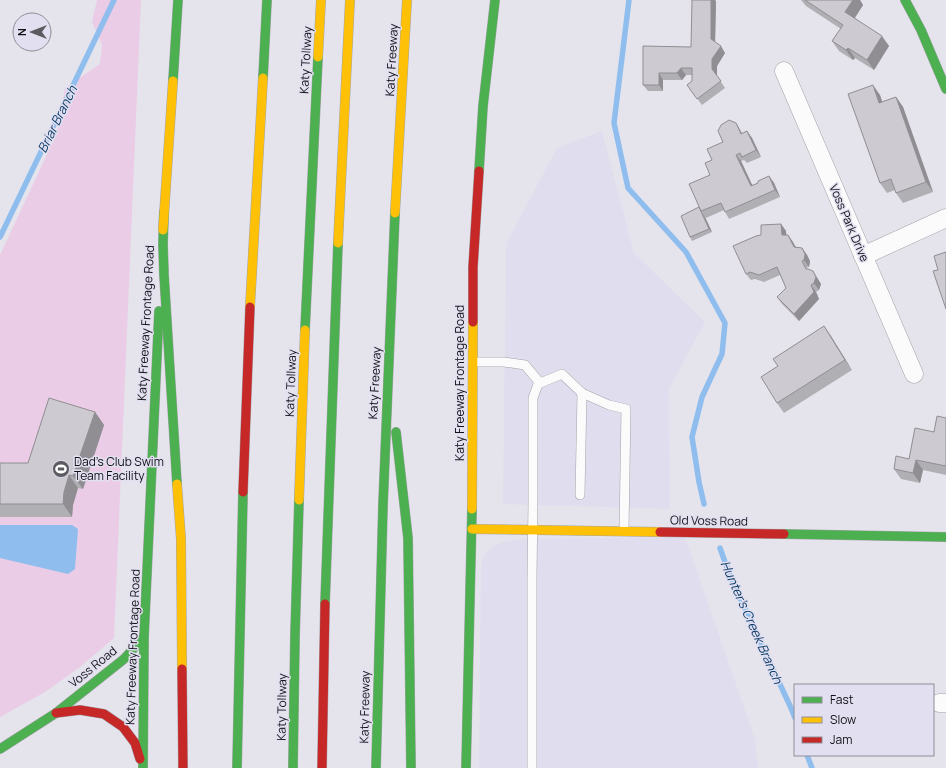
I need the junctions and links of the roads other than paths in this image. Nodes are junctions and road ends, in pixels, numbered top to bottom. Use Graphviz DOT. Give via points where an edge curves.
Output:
graph roads {
  1 [pos="178,0"];
  2 [pos="267,0"];
  3 [pos="321,0"];
  4 [pos="350,0"];
  5 [pos="407,0"];
  6 [pos="495,0"];
  7 [pos="905,0"];
  8 [pos="784,71"];
  9 [pos="946,89"];
  10 [pos="164,212"];
  11 [pos="946,218"];
  12 [pos="863,256"];
  13 [pos="473,362"];
  14 [pos="388,365"];
  15 [pos="914,374"];
  16 [pos="540,383"];
  17 [pos="582,393"];
  18 [pos="580,495"];
  19 [pos="472,529"];
  20 [pos="533,530"];
  21 [pos="624,531"];
  22 [pos="946,537"];
  23 [pos="144,637"];
  24 [pos="56,713"];
  25 [pos="0,749"];
  26 [pos="142,767"];
  27 [pos="183,768"];
  28 [pos="237,768"];
  29 [pos="293,768"];
  30 [pos="322,768"];
  31 [pos="376,768"];
  32 [pos="411,768"];
  33 [pos="466,768"];
  34 [pos="532,768"];
  1 -- 10 [label="main road, Katy Freeway Frontage Road"];
  2 -- 28 [label="main road" via="246,424"];
  3 -- 29 [label="main road, Katy Tollway" via="301,431"];
  4 -- 30 [label="main road" via="325,592"];
  5 -- 14 [label="main road, Katy Freeway"];
  6 -- 13 [label="main road, Katy Freeway Frontage Road" via="483,106 473,266"];
  7 -- 9 [label="main road"];
  8 -- 12 [label="street, Voss Park Drive"];
  10 -- 23 [label="main road, Katy Freeway Frontage Road"];
  10 -- 27 [label="main road" via="164,275 181,539"];
  11 -- 12 [label="street"];
  12 -- 15 [label="street, Voss Park Drive"];
  13 -- 16 [label="lane" via="525,365"];
  13 -- 19 [label="main road, Katy Freeway Frontage Road"];
  14 -- 31 [label="main road, Katy Freeway"];
  14 -- 32 [label="main road" via="408,538"];
  16 -- 17 [label="lane" via="562,374"];
  16 -- 20 [label="lane" via="532,398"];
  17 -- 18 [label="lane"];
  17 -- 21 [label="lane" via="608,405 626,409"];
  19 -- 20 [label="main road, Old Voss Road"];
  19 -- 33 [label="main road, Katy Freeway Frontage Road"];
  20 -- 21 [label="main road, Old Voss Road"];
  20 -- 34 [label="lane"];
  21 -- 22 [label="main road, Old Voss Road"];
  23 -- 24 [label="main road, Voss Road" via="124,658"];
  23 -- 26 [label="main road, Katy Freeway Frontage Road"];
  24 -- 25 [label="main road, Voss Road"];
  24 -- 26 [label="main road, Voss Road" via="80,710 104,714 127,732 134,743"];
}
